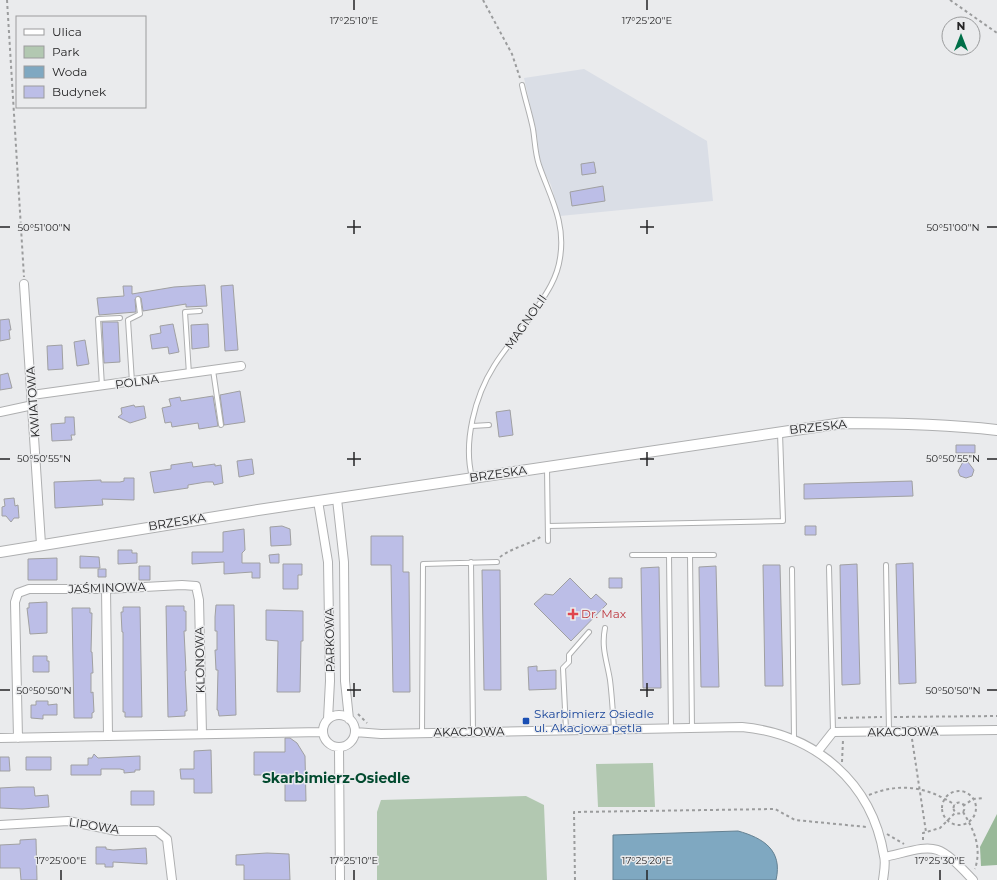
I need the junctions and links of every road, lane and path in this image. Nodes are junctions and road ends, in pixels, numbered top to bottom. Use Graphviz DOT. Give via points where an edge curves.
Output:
graph roads {
  1 [pos="7,0"];
  2 [pos="483,0"];
  3 [pos="950,0"];
  4 [pos="997,34"];
  5 [pos="522,85"];
  6 [pos="24,284"];
  7 [pos="138,299"];
  8 [pos="200,311"];
  9 [pos="120,318"];
  10 [pos="241,366"];
  11 [pos="214,370"];
  12 [pos="189,374"];
  13 [pos="132,382"];
  14 [pos="102,387"];
  15 [pos="32,396"];
  16 [pos="33,405"];
  17 [pos="0,412"];
  18 [pos="221,425"];
  19 [pos="489,425"];
  20 [pos="472,426"];
  21 [pos="997,430"];
  22 [pos="780,432"];
  23 [pos="547,467"];
  24 [pos="472,478"];
  25 [pos="337,499"];
  26 [pos="318,501"];
  27 [pos="548,526"];
  28 [pos="548,532"];
  29 [pos="548,541"];
  30 [pos="42,544"];
  31 [pos="0,552"];
  32 [pos="632,555"];
  33 [pos="669,555"];
  34 [pos="690,555"];
  35 [pos="714,555"];
  36 [pos="328,562"];
  37 [pos="344,562"];
  38 [pos="471,562"];
  39 [pos="497,562"];
  40 [pos="886,565"];
  41 [pos="829,567"];
  42 [pos="792,569"];
  43 [pos="196,586"];
  44 [pos="106,589"];
  45 [pos="605,628"];
  46 [pos="589,632"];
  47 [pos="330,650"];
  48 [pos="344,650"];
  49 [pos="355,710"];
  50 [pos="997,716"];
  51 [pos="889,717"];
  52 [pos="833,718"];
  53 [pos="328,719"];
  54 [pos="349,719"];
  55 [pos="370,725"];
  56 [pos="671,729"];
  57 [pos="692,729"];
  58 [pos="614,730"];
  59 [pos="997,730"];
  60 [pos="566,731"];
  61 [pos="322,732"];
  62 [pos="355,732"];
  63 [pos="472,732"];
  64 [pos="833,732"];
  65 [pos="889,732"];
  66 [pos="910,732"];
  67 [pos="422,733"];
  68 [pos="202,734"];
  69 [pos="108,735"];
  70 [pos="0,738"];
  71 [pos="18,738"];
  72 [pos="794,739"];
  73 [pos="339,748"];
  74 [pos="818,751"];
  75 [pos="919,788"];
  76 [pos="866,796"];
  77 [pos="945,798"];
  78 [pos="984,798"];
  79 [pos="973,799"];
  80 [pos="955,805"];
  81 [pos="963,806"];
  82 [pos="963,812"];
  83 [pos="956,813"];
  84 [pos="948,822"];
  85 [pos="969,822"];
  86 [pos="0,825"];
  87 [pos="879,829"];
  88 [pos="926,832"];
  89 [pos="922,841"];
  90 [pos="900,848"];
  91 [pos="884,857"];
  92 [pos="971,878"];
  93 [pos="172,880"];
  94 [pos="340,880"];
  95 [pos="575,880"];
  96 [pos="883,880"];
  1 -- 6 [label="path"];
  2 -- 5 [label="path" via="512,54"];
  3 -- 4 [label="path"];
  5 -- 20 [label="lane, MAGNOLII" via="539,165 558,217 561,245 557,272 545,295 484,385"];
  6 -- 15 [label="street, KWIATOWA"];
  7 -- 13 [label="lane" via="140,314 128,320"];
  8 -- 12 [label="lane" via="185,312"];
  9 -- 14 [label="lane" via="98,319"];
  10 -- 11 [label="street, POLNA"];
  11 -- 12 [label="street, POLNA"];
  11 -- 18 [label="lane"];
  12 -- 13 [label="street, POLNA"];
  13 -- 14 [label="street, POLNA"];
  14 -- 15 [label="street, POLNA"];
  15 -- 16 [label="street, KWIATOWA"];
  16 -- 17 [label="street"];
  16 -- 30 [label="street, KWIATOWA"];
  19 -- 20 [label="lane"];
  20 -- 24 [label="lane, MAGNOLII" via="469,453"];
  21 -- 22 [label="street, BRZESKA" via="957,425 850,423"];
  22 -- 23 [label="street, BRZESKA"];
  22 -- 27 [label="lane" via="783,521"];
  23 -- 24 [label="street, BRZESKA"];
  23 -- 27 [label="lane"];
  24 -- 25 [label="street, BRZESKA"];
  25 -- 26 [label="street, BRZESKA"];
  25 -- 37 [label="street, PARKOWA"];
  26 -- 30 [label="street, BRZESKA"];
  26 -- 36 [label="street, PARKOWA"];
  27 -- 28 [label="lane"];
  28 -- 29 [label="lane"];
  28 -- 39 [label="path" via="535,541 501,556"];
  30 -- 31 [label="street, BRZESKA"];
  32 -- 33 [label="lane"];
  33 -- 34 [label="lane"];
  33 -- 56 [label="lane"];
  34 -- 35 [label="lane"];
  34 -- 57 [label="lane"];
  36 -- 37 [label="street"];
  36 -- 47 [label="street, PARKOWA"];
  37 -- 48 [label="street, PARKOWA"];
  38 -- 39 [label="lane"];
  38 -- 63 [label="lane"];
  38 -- 67 [label="lane" via="423,564"];
  40 -- 51 [label="lane"];
  41 -- 52 [label="lane"];
  42 -- 72 [label="lane"];
  43 -- 44 [label="street, JAŚMINOWA" via="182,584"];
  43 -- 68 [label="street, KLONOWA" via="199,600"];
  44 -- 69 [label="street"];
  44 -- 71 [label="street, JAŚMINOWA" via="29,589 18,593 15,602"];
  45 -- 58 [label="lane" via="602,641 610,679"];
  46 -- 60 [label="lane" via="569,656 569,662 563,668"];
  47 -- 48 [label="street"];
  47 -- 53 [label="street, PARKOWA"];
  48 -- 54 [label="street, PARKOWA"];
  49 -- 55 [label="path"];
  50 -- 51 [label="path"];
  51 -- 52 [label="path"];
  51 -- 65 [label="lane"];
  52 -- 64 [label="lane"];
  53 -- 54 [label="street" via="336,715"];
  53 -- 61 [label="street" via="323,725"];
  54 -- 62 [label="street" via="355,727"];
  56 -- 57 [label="street, AKACJOWA"];
  56 -- 58 [label="street, AKACJOWA"];
  57 -- 72 [label="street, AKACJOWA" via="749,728"];
  58 -- 60 [label="street, AKACJOWA"];
  59 -- 66 [label="street, AKACJOWA"];
  60 -- 63 [label="street, AKACJOWA"];
  61 -- 68 [label="street"];
  61 -- 73 [label="street" via="325,742"];
  62 -- 67 [label="street, AKACJOWA"];
  62 -- 73 [label="street" via="352,742"];
  63 -- 67 [label="street, AKACJOWA"];
  64 -- 65 [label="street, AKACJOWA"];
  64 -- 74 [label="street"];
  65 -- 66 [label="street, AKACJOWA"];
  66 -- 75 [label="path"];
  68 -- 69 [label="street"];
  69 -- 71 [label="street"];
  70 -- 71 [label="street"];
  72 -- 74 [label="street, AKACJOWA"];
  73 -- 94 [label="street"];
  74 -- 87 [label="street, AKACJOWA" via="843,772 859,793"];
  75 -- 76 [label="path" via="889,789"];
  75 -- 77 [label="path"];
  75 -- 88 [label="path"];
  77 -- 79 [label="path" via="952,793 961,792"];
  77 -- 80 [label="path"];
  77 -- 84 [label="path" via="942,810"];
  78 -- 79 [label="path"];
  79 -- 81 [label="path"];
  79 -- 85 [label="path" via="976,811"];
  80 -- 81 [label="path" via="961,803"];
  80 -- 83 [label="path" via="953,808"];
  81 -- 82 [label="path"];
  82 -- 83 [label="path"];
  82 -- 85 [label="path"];
  83 -- 84 [label="path"];
  84 -- 85 [label="path" via="956,825"];
  84 -- 88 [label="path" via="940,828"];
  85 -- 92 [label="path" via="978,844 976,867"];
  86 -- 93 [label="street, LIPOWA" via="68,821 117,831 157,831 167,839"];
  87 -- 90 [label="path" via="907,847"];
  87 -- 91 [label="street, AKACJOWA"];
  87 -- 95 [label="path" via="795,820 776,809 574,812"];
  88 -- 89 [label="path" via="923,833"];
  91 -- 92 [label="street" via="932,847 944,852"];
  91 -- 96 [label="street, AKACJOWA"];
}
